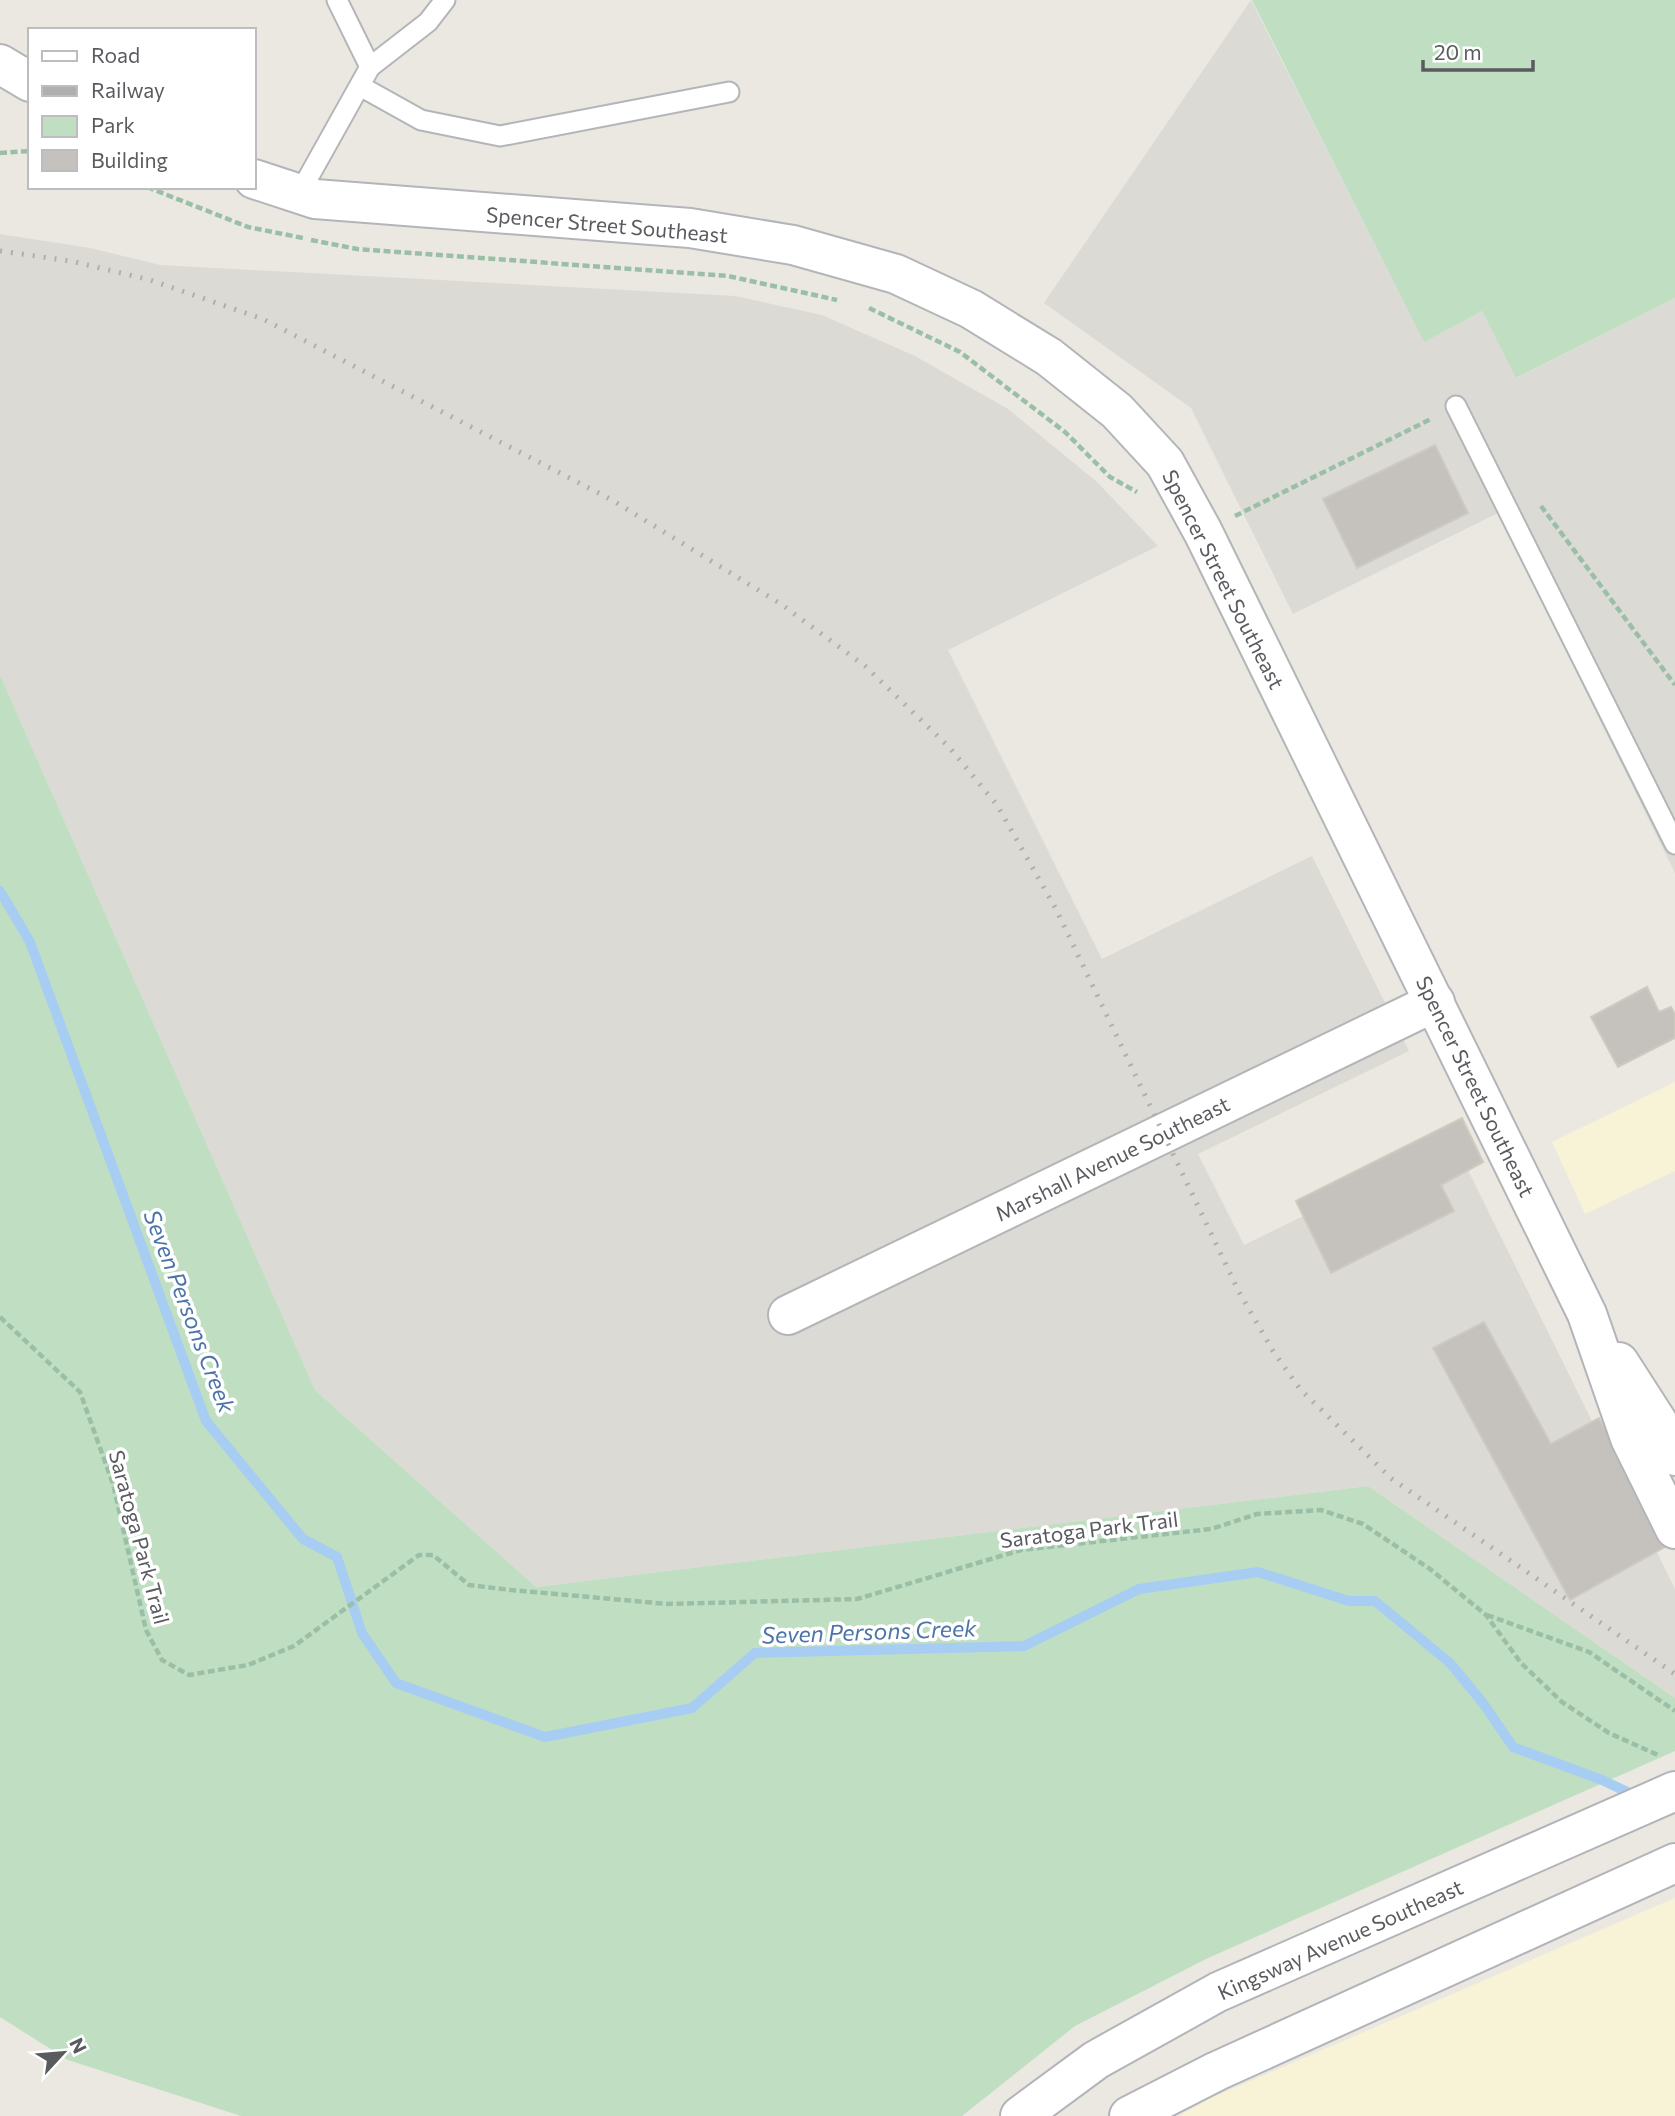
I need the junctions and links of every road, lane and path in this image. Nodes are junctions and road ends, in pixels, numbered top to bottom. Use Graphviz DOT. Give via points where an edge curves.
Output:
graph roads {
  1 [pos="337,0"];
  2 [pos="445,0"];
  3 [pos="0,64"];
  4 [pos="370,67"];
  5 [pos="28,81"];
  6 [pos="360,86"];
  7 [pos="729,92"];
  8 [pos="28,151"];
  9 [pos="0,153"];
  10 [pos="256,180"];
  11 [pos="153,189"];
  12 [pos="299,194"];
  13 [pos="849,303"];
  14 [pos="863,306"];
  15 [pos="1456,406"];
  16 [pos="1141,494"];
  17 [pos="1535,498"];
  18 [pos="1203,532"];
  19 [pos="1675,685"];
  20 [pos="1675,844"];
  21 [pos="1436,1002"];
  22 [pos="1587,1314"];
  23 [pos="788,1315"];
  24 [pos="0,1317"];
  25 [pos="1675,1456"];
  26 [pos="1675,1529"];
  27 [pos="1486,1615"];
  28 [pos="1675,1711"];
  29 [pos="1670,1775"];
  30 [pos="1666,1868"];
  31 [pos="1020,2116"];
  32 [pos="1129,2116"];
  1 -- 4 [label="lane"];
  2 -- 4 [label="lane" via="428,22"];
  3 -- 5 [label="street"];
  4 -- 6 [label="lane"];
  6 -- 7 [label="lane" via="421,120 500,136"];
  6 -- 12 [label="lane"];
  8 -- 9 [label="path"];
  10 -- 12 [label="street, Spencer Street Southeast"];
  11 -- 13 [label="path" via="248,227 357,249 729,276"];
  12 -- 18 [label="street, Spencer Street Southeast" via="315,199 690,228 793,245 896,274 971,309 1038,350 1116,411 1165,463"];
  14 -- 16 [label="path" via="960,352 1065,432 1111,477"];
  15 -- 18 [label="path"];
  15 -- 20 [label="lane"];
  17 -- 19 [label="path"];
  18 -- 21 [label="street, Spencer Street Southeast"];
  21 -- 22 [label="street, Spencer Street Southeast"];
  21 -- 23 [label="street, Marshall Avenue Southeast"];
  22 -- 25 [label="street, Spencer Street Southeast"];
  22 -- 26 [label="street, Spencer Street Southeast" via="1630,1438"];
  24 -- 27 [label="path, Saratoga Park Trail" via="80,1392 113,1484 146,1630 162,1660 189,1675 248,1665 294,1646 419,1555 433,1555 469,1586 668,1604 857,1599 1021,1550 1211,1529 1257,1514 1321,1510 1363,1524 1430,1569"];
  27 -- 28 [label="path" via="1589,1652"];
  27 -- 29 [label="path, Saratoga Park Trail" via="1521,1663 1562,1702"];
  29 -- 31 [label="street, Kingsway Avenue Southeast" via="1570,1837 1218,1992 1096,2060"];
  30 -- 32 [label="street" via="1217,2071"];
}
